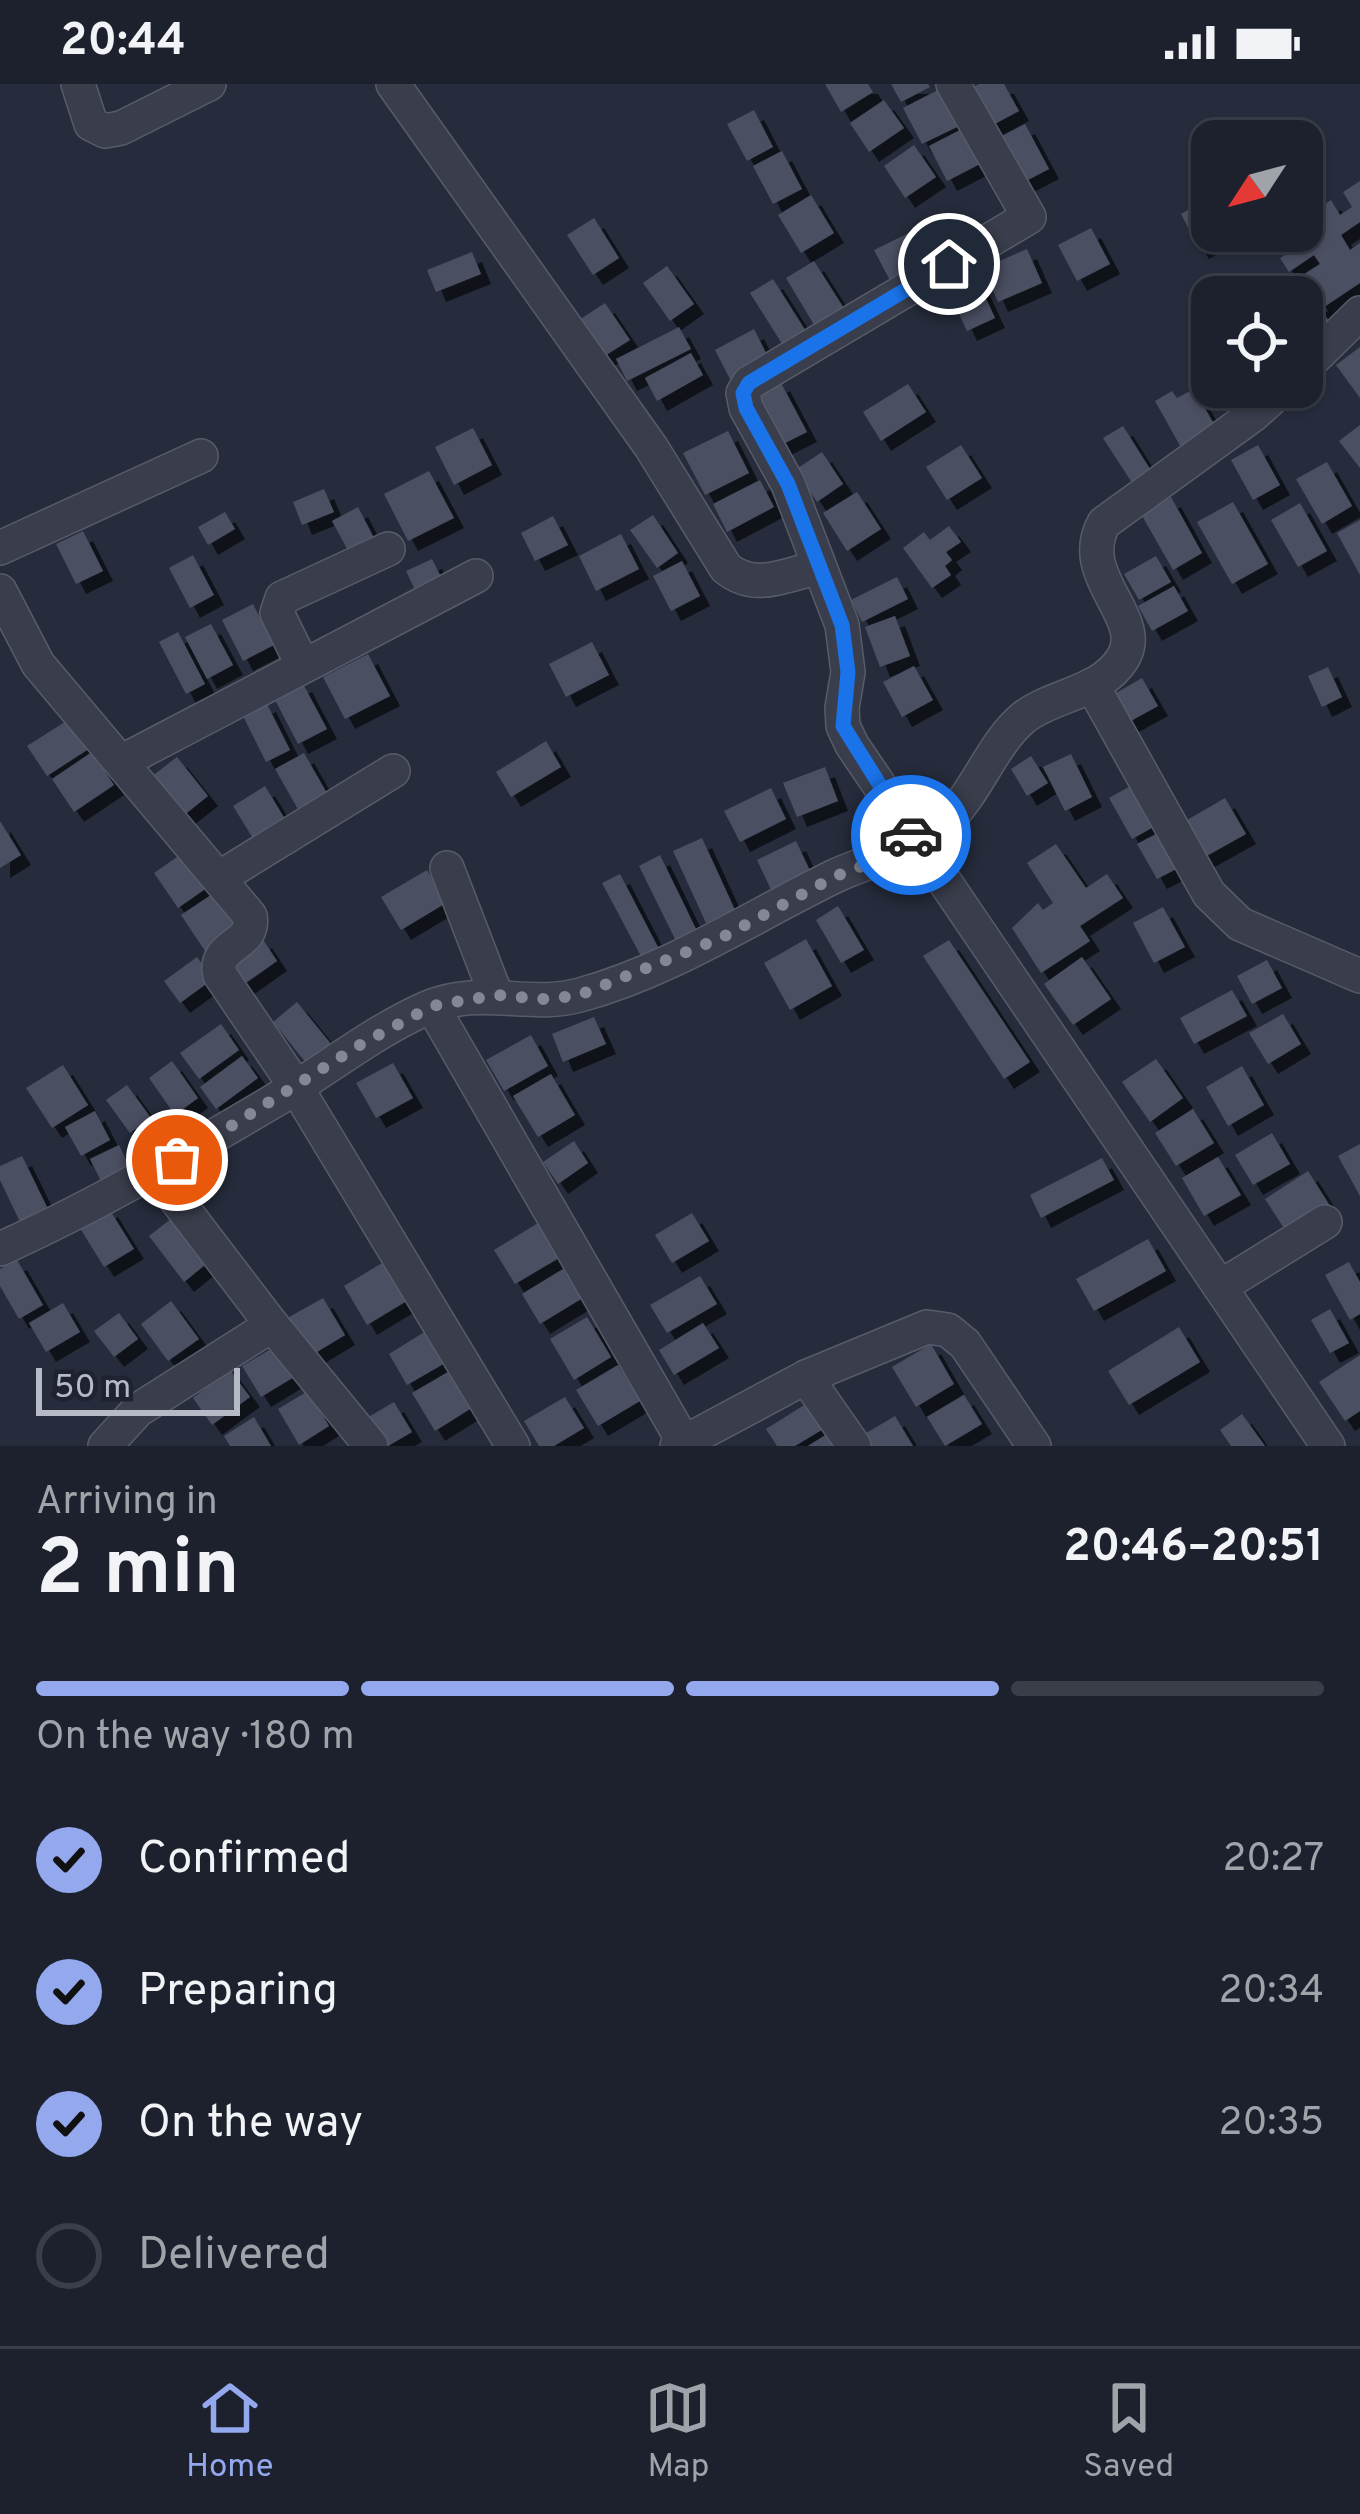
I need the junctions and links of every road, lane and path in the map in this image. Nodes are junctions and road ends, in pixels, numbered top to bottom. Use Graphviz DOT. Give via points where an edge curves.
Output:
graph roads {
  1 [pos="77,84"];
  2 [pos="209,84"];
  3 [pos="393,84"];
  4 [pos="953,84"];
  5 [pos="1360,313"];
  6 [pos="1323,349"];
  7 [pos="1260,408"];
  8 [pos="201,456"];
  9 [pos="0,548"];
  10 [pos="388,549"];
  11 [pos="819,567"];
  12 [pos="476,575"];
  13 [pos="0,591"];
  14 [pos="303,666"];
  15 [pos="1092,685"];
  16 [pos="121,762"];
  17 [pos="393,771"];
  18 [pos="917,845"];
  19 [pos="447,868"];
  20 [pos="219,878"];
  21 [pos="1360,976"];
  22 [pos="496,995"];
  23 [pos="432,1006"];
  24 [pos="296,1087"];
  25 [pos="156,1173"];
  26 [pos="1325,1222"];
  27 [pos="0,1250"];
  28 [pos="1220,1287"];
  29 [pos="272,1325"];
  30 [pos="806,1377"];
  31 [pos="682,1445"];
  32 [pos="105,1446"];
  33 [pos="371,1446"];
  34 [pos="513,1446"];
  35 [pos="854,1446"];
  36 [pos="1034,1446"];
  37 [pos="1328,1446"];
  1 -- 2 [label="street" via="92,124 105,131"];
  3 -- 11 [label="street" via="651,447 726,568 755,582"];
  4 -- 11 [label="street" via="1029,217 743,393"];
  5 -- 6 [label="street"];
  7 -- 15 [label="street" via="1095,538 1128,643 1125,656"];
  8 -- 9 [label="street"];
  10 -- 14 [label="street" via="282,598 278,613"];
  11 -- 18 [label="street" via="848,651 843,726"];
  12 -- 14 [label="street"];
  13 -- 16 [label="street" via="38,664"];
  14 -- 16 [label="street"];
  15 -- 18 [label="street" via="1025,717 962,806"];
  15 -- 21 [label="street" via="1210,894 1240,923"];
  16 -- 20 [label="street"];
  17 -- 20 [label="street"];
  18 -- 22 [label="street" via="577,996"];
  18 -- 28 [label="street"];
  19 -- 22 [label="street"];
  20 -- 24 [label="street" via="252,927 220,955 220,975"];
  22 -- 23 [label="street"];
  23 -- 24 [label="street"];
  23 -- 31 [label="street"];
  24 -- 25 [label="street"];
  24 -- 34 [label="street"];
  25 -- 27 [label="street"];
  25 -- 29 [label="street"];
  26 -- 28 [label="street"];
  28 -- 37 [label="street"];
  29 -- 32 [label="street" via="138,1410"];
  29 -- 33 [label="street"];
  30 -- 31 [label="street"];
  30 -- 35 [label="street"];
  30 -- 36 [label="street" via="900,1335 948,1330"];
}
